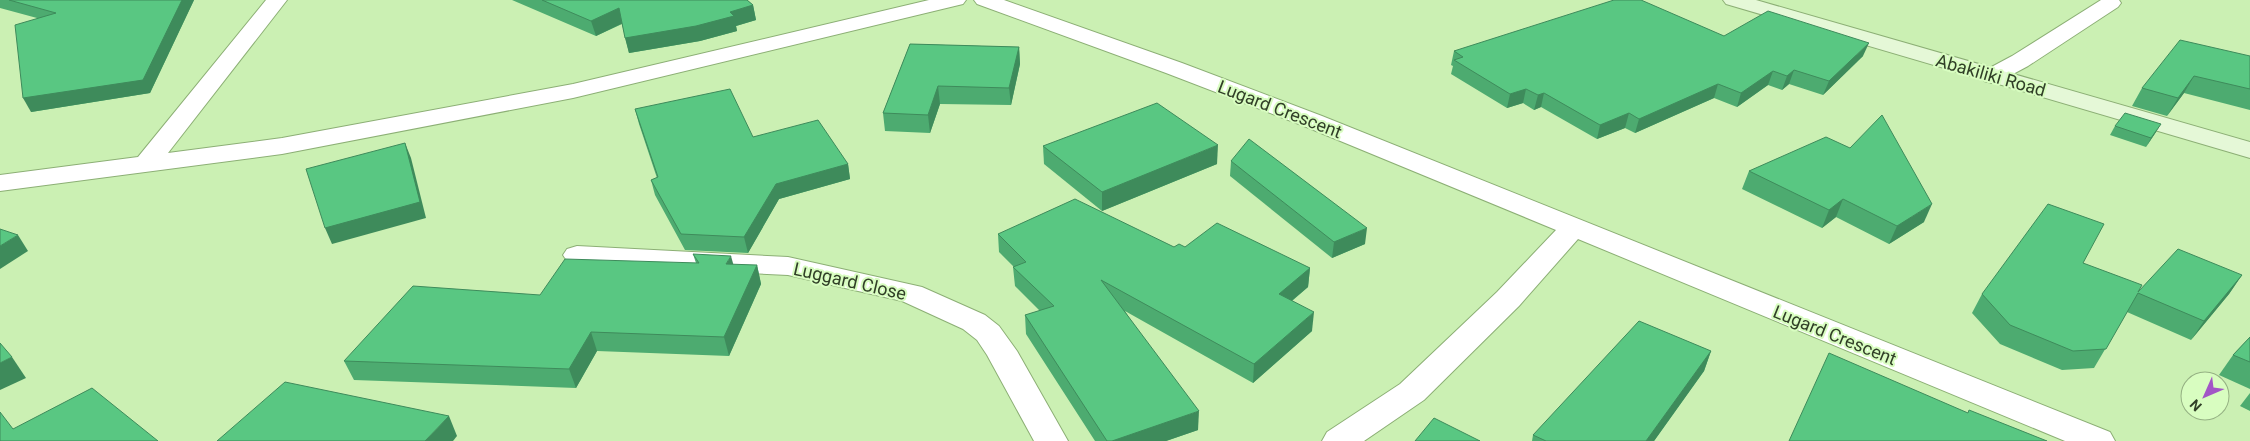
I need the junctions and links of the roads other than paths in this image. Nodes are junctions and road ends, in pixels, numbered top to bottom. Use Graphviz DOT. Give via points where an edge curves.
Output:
graph roads {
  1 [pos="277,0"];
  2 [pos="956,0"];
  3 [pos="984,0"];
  4 [pos="1733,0"];
  5 [pos="2111,3"];
  6 [pos="1992,76"];
  7 [pos="2250,150"];
  8 [pos="147,163"];
  9 [pos="38,177"];
  10 [pos="0,182"];
  11 [pos="0,201"];
  12 [pos="1572,228"];
  13 [pos="577,255"];
  14 [pos="1051,441"];
  15 [pos="1339,441"];
  16 [pos="2098,441"];
  1 -- 8 [label="street"];
  2 -- 8 [label="street" via="573,91 282,146"];
  3 -- 12 [label="street, Lugard Crescent" via="1174,68"];
  4 -- 6 [label="main road, Abakiliki Road"];
  5 -- 6 [label="street"];
  6 -- 7 [label="main road, Abakiliki Road"];
  8 -- 9 [label="street"];
  9 -- 10 [label="street"];
  9 -- 11 [label="street"];
  12 -- 15 [label="street" via="1508,298 1412,392"];
  12 -- 16 [label="street, Lugard Crescent"];
  13 -- 14 [label="street, Luggard Close" via="788,266 911,294 974,322 988,333"];
}
